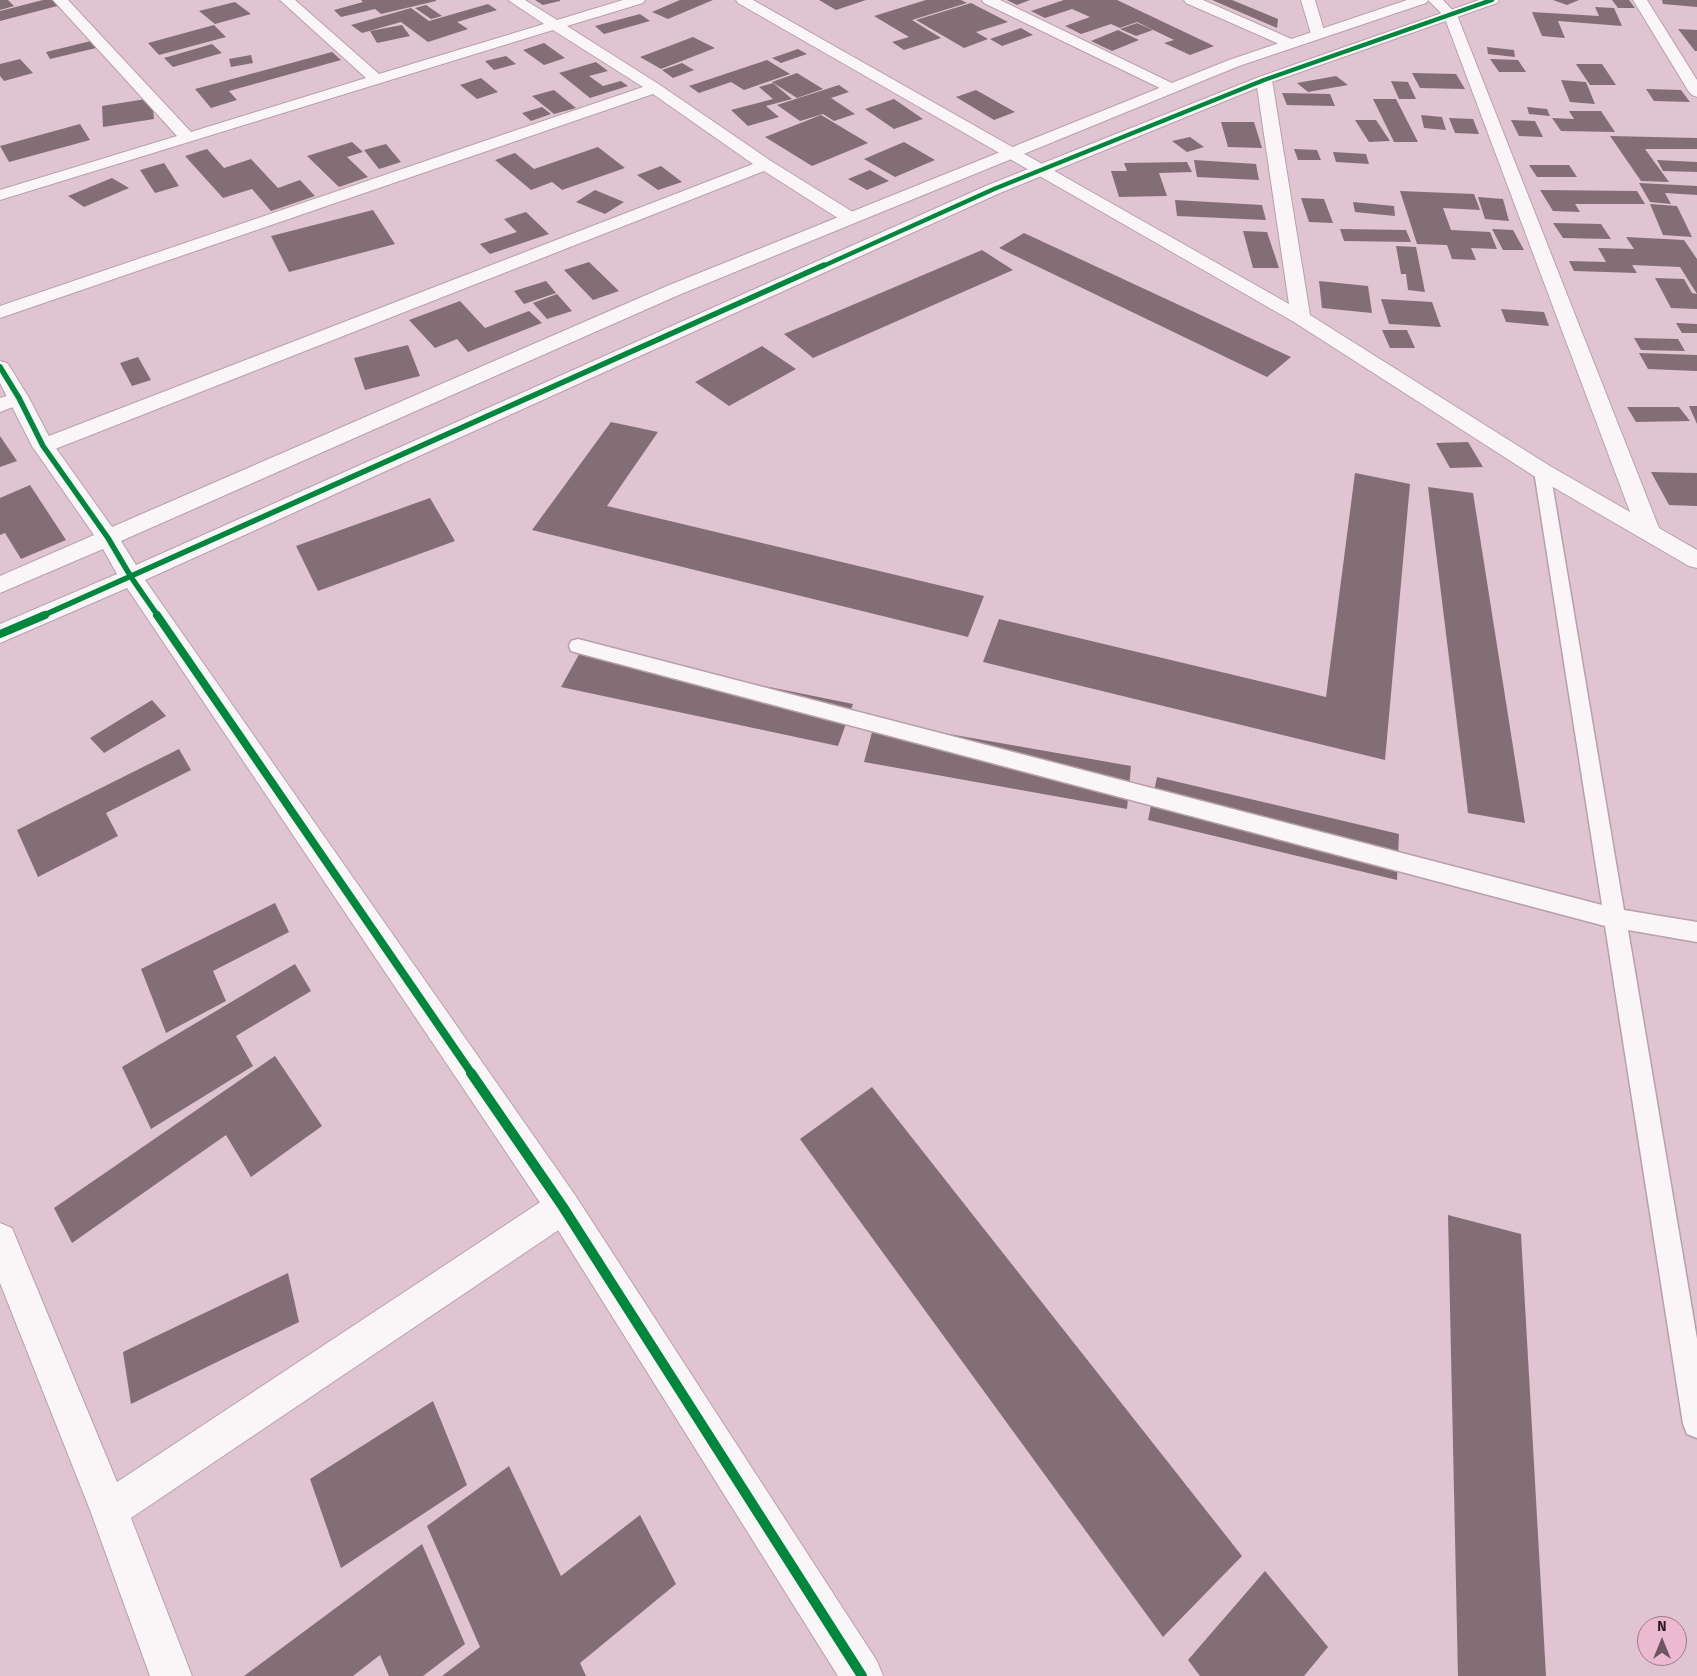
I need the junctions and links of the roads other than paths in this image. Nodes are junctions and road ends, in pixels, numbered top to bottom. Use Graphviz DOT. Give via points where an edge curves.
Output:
graph roads {
  1 [pos="60,0"];
  2 [pos="287,0"];
  3 [pos="515,0"];
  4 [pos="638,0"];
  5 [pos="743,0"];
  6 [pos="989,0"];
  7 [pos="1191,0"];
  8 [pos="1308,0"];
  9 [pos="1421,0"];
  10 [pos="1435,0"];
  11 [pos="1492,0"];
  12 [pos="1640,0"];
  13 [pos="1450,15"];
  14 [pos="554,26"];
  15 [pos="1318,34"];
  16 [pos="1291,44"];
  17 [pos="1691,71"];
  18 [pos="377,80"];
  19 [pos="1264,80"];
  20 [pos="655,88"];
  21 [pos="1171,88"];
  22 [pos="1697,92"];
  23 [pos="188,138"];
  24 [pos="1013,152"];
  25 [pos="765,165"];
  26 [pos="1043,170"];
  27 [pos="0,195"];
  28 [pos="850,218"];
  29 [pos="0,312"];
  30 [pos="1301,318"];
  31 [pos="0,367"];
  32 [pos="10,402"];
  33 [pos="44,446"];
  34 [pos="1542,471"];
  35 [pos="1650,534"];
  36 [pos="108,538"];
  37 [pos="1697,560"];
  38 [pos="132,577"];
  39 [pos="0,585"];
  40 [pos="0,634"];
  41 [pos="578,646"];
  42 [pos="1613,918"];
  43 [pos="1697,932"];
  44 [pos="563,1207"];
  45 [pos="0,1243"];
  46 [pos="1697,1424"];
  47 [pos="109,1510"];
  48 [pos="171,1676"];
  49 [pos="862,1676"];
  1 -- 23 [label="street"];
  2 -- 18 [label="street"];
  3 -- 14 [label="street"];
  4 -- 14 [label="street"];
  5 -- 24 [label="street"];
  6 -- 21 [label="street"];
  7 -- 16 [label="street"];
  8 -- 15 [label="street"];
  9 -- 15 [label="street"];
  10 -- 13 [label="street"];
  11 -- 13 [label="street"];
  12 -- 17 [label="street"];
  13 -- 19 [label="street"];
  13 -- 35 [label="street"];
  14 -- 18 [label="street"];
  14 -- 20 [label="street"];
  15 -- 16 [label="street"];
  16 -- 21 [label="street"];
  17 -- 22 [label="street"];
  18 -- 23 [label="street"];
  19 -- 26 [label="street"];
  19 -- 30 [label="street"];
  20 -- 25 [label="street"];
  20 -- 29 [label="street"];
  21 -- 24 [label="street"];
  23 -- 27 [label="street"];
  24 -- 26 [label="street"];
  24 -- 28 [label="street"];
  25 -- 28 [label="street"];
  25 -- 33 [label="street"];
  26 -- 30 [label="street"];
  26 -- 38 [label="street" via="994,189"];
  28 -- 36 [label="street" via="674,290"];
  30 -- 34 [label="street"];
  31 -- 32 [label="street"];
  32 -- 33 [label="street"];
  33 -- 36 [label="street"];
  34 -- 35 [label="street"];
  34 -- 42 [label="lane"];
  35 -- 37 [label="street"];
  36 -- 38 [label="street"];
  36 -- 39 [label="street"];
  38 -- 40 [label="street"];
  38 -- 44 [label="street"];
  41 -- 42 [label="lane"];
  42 -- 43 [label="lane"];
  42 -- 46 [label="lane"];
  44 -- 47 [label="street"];
  44 -- 49 [label="street"];
  45 -- 47 [label="street"];
  47 -- 48 [label="street"];
}
